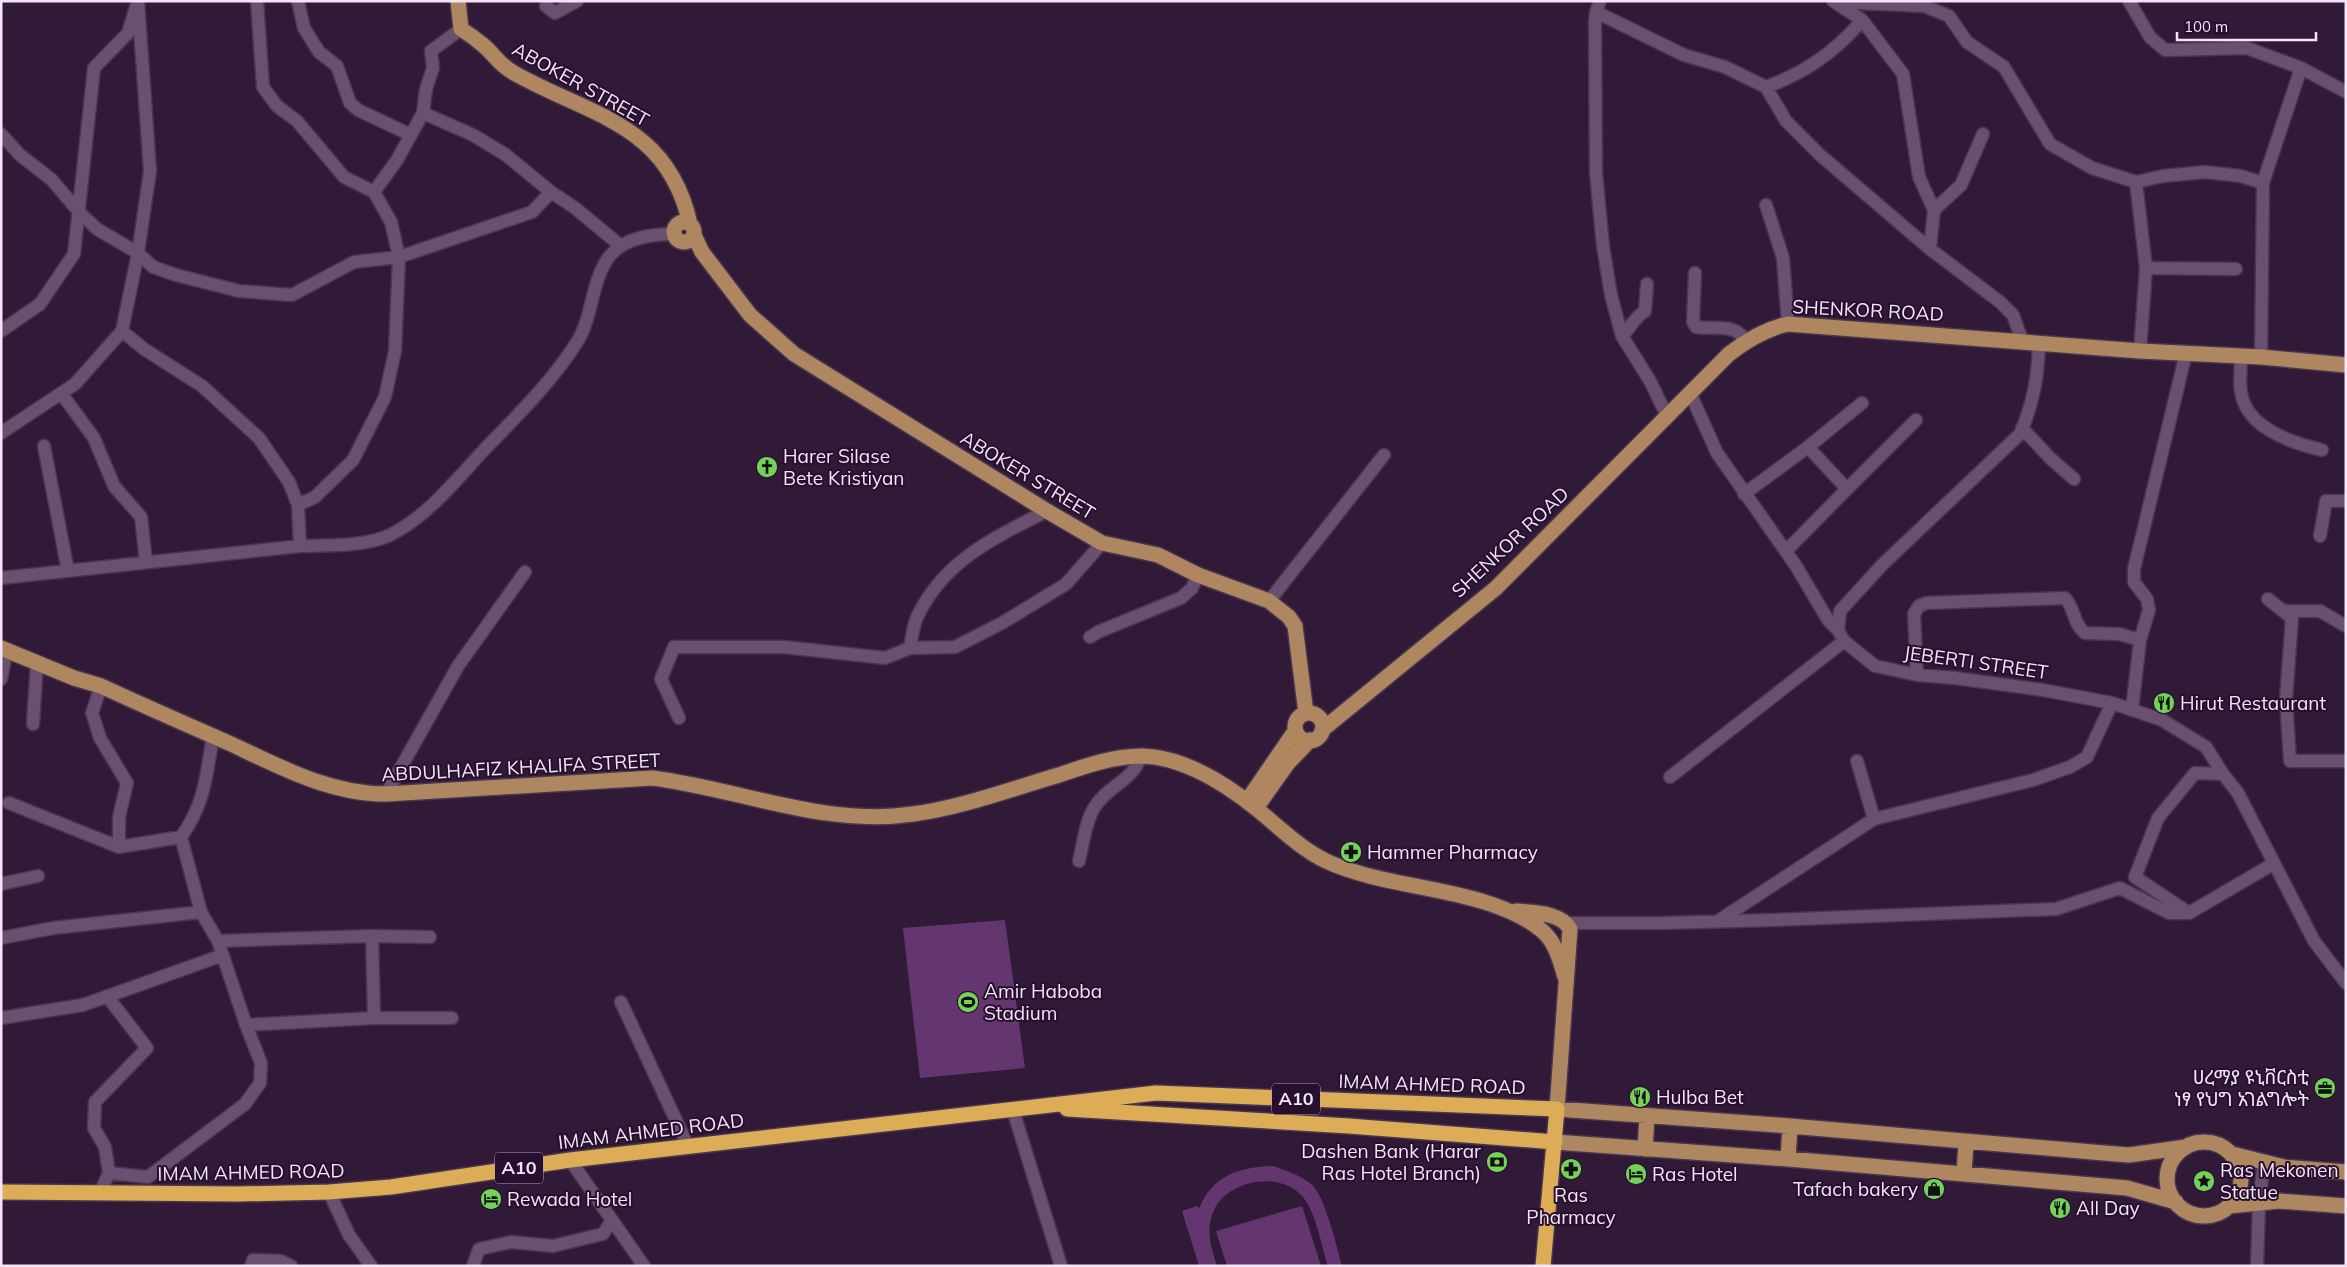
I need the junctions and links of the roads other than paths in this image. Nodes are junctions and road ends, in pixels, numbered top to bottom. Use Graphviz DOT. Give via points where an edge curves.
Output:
graph roads {
  1 [pos="138,1"];
  2 [pos="257,1"];
  3 [pos="298,1"];
  4 [pos="458,1"];
  5 [pos="547,1"];
  6 [pos="577,1"];
  7 [pos="2129,1"];
  8 [pos="1834,2"];
  9 [pos="1598,6"];
  10 [pos="1862,20"];
  11 [pos="462,29"];
  12 [pos="2301,68"];
  13 [pos="1766,87"];
  14 [pos="2346,92"];
  15 [pos="423,113"];
  16 [pos="1,134"];
  17 [pos="1983,134"];
  18 [pos="411,136"];
  19 [pos="2136,182"];
  20 [pos="2263,183"];
  21 [pos="374,192"];
  22 [pos="551,192"];
  23 [pos="1766,205"];
  24 [pos="1934,210"];
  25 [pos="80,213"];
  26 [pos="684,231"];
  27 [pos="621,246"];
  28 [pos="1930,249"];
  29 [pos="138,253"];
  30 [pos="399,257"];
  31 [pos="2146,268"];
  32 [pos="2236,269"];
  33 [pos="1695,273"];
  34 [pos="1647,284"];
  35 [pos="1788,324"];
  36 [pos="1,330"];
  37 [pos="122,331"];
  38 [pos="1622,336"];
  39 [pos="1746,340"];
  40 [pos="2022,340"];
  41 [pos="2039,342"];
  42 [pos="2140,350"];
  43 [pos="2186,353"];
  44 [pos="2241,356"];
  45 [pos="2261,357"];
  46 [pos="2346,365"];
  47 [pos="61,393"];
  48 [pos="1691,395"];
  49 [pos="1862,403"];
  50 [pos="1667,416"];
  51 [pos="1916,420"];
  52 [pos="2022,428"];
  53 [pos="1,433"];
  54 [pos="44,446"];
  55 [pos="1808,447"];
  56 [pos="2322,450"];
  57 [pos="1384,455"];
  58 [pos="2074,479"];
  59 [pos="1847,490"];
  60 [pos="1744,494"];
  61 [pos="2346,501"];
  62 [pos="298,505"];
  63 [pos="1047,511"];
  64 [pos="2320,536"];
  65 [pos="1102,543"];
  66 [pos="300,546"];
  67 [pos="1786,551"];
  68 [pos="146,562"];
  69 [pos="68,571"];
  70 [pos="525,572"];
  71 [pos="1198,575"];
  72 [pos="1,578"];
  73 [pos="2268,599"];
  74 [pos="1269,601"];
  75 [pos="2283,611"];
  76 [pos="2346,626"];
  77 [pos="1841,636"];
  78 [pos="1090,637"];
  79 [pos="2140,640"];
  80 [pos="4,648"];
  81 [pos="910,648"];
  82 [pos="37,662"];
  83 [pos="1917,675"];
  84 [pos="1,679"];
  85 [pos="101,686"];
  86 [pos="2112,703"];
  87 [pos="2132,710"];
  88 [pos="680,718"];
  89 [pos="1316,720"];
  90 [pos="33,724"];
  91 [pos="1295,731"];
  92 [pos="213,736"];
  93 [pos="1310,740"];
  94 [pos="1141,756"];
  95 [pos="1857,761"];
  96 [pos="2346,761"];
  97 [pos="2223,774"];
  98 [pos="1670,777"];
  99 [pos="1266,783"];
  100 [pos="1229,790"];
  101 [pos="386,794"];
  102 [pos="9,803"];
  103 [pos="1252,805"];
  104 [pos="1874,819"];
  105 [pos="1276,825"];
  106 [pos="181,837"];
  107 [pos="119,847"];
  108 [pos="1079,861"];
  109 [pos="2273,864"];
  110 [pos="38,876"];
  111 [pos="1,884"];
  112 [pos="1505,910"];
  113 [pos="201,912"];
  114 [pos="2189,913"];
  115 [pos="1718,922"];
  116 [pos="1566,923"];
  117 [pos="372,936"];
  118 [pos="430,937"];
  119 [pos="1,938"];
  120 [pos="218,941"];
  121 [pos="223,955"];
  122 [pos="1565,977"];
  123 [pos="2346,983"];
  124 [pos="107,996"];
  125 [pos="621,1002"];
  126 [pos="1,1018"];
  127 [pos="374,1018"];
  128 [pos="452,1018"];
  129 [pos="246,1025"];
  130 [pos="1035,1107"];
  131 [pos="1558,1109"];
  132 [pos="1013,1110"];
  133 [pos="1647,1116"];
  134 [pos="1790,1126"];
  135 [pos="1555,1142"];
  136 [pos="1966,1142"];
  137 [pos="688,1146"];
  138 [pos="2186,1147"];
  139 [pos="1645,1149"];
  140 [pos="2232,1154"];
  141 [pos="1788,1159"];
  142 [pos="570,1160"];
  143 [pos="2264,1162"];
  144 [pos="2346,1172"];
  145 [pos="109,1173"];
  146 [pos="1964,1174"];
  147 [pos="1,1192"];
  148 [pos="329,1192"];
  149 [pos="100,1193"];
  150 [pos="2176,1202"];
  151 [pos="2260,1203"];
  152 [pos="2229,1206"];
  153 [pos="2346,1206"];
  154 [pos="612,1220"];
  155 [pos="251,1266"];
  156 [pos="291,1266"];
  157 [pos="371,1266"];
  158 [pos="473,1266"];
  159 [pos="644,1266"];
  160 [pos="1061,1266"];
  161 [pos="1543,1266"];
  162 [pos="2258,1266"];
  1 -- 25 [label="street" via="128,33 94,68"];
  1 -- 29 [label="street" via="150,171"];
  2 -- 21 [label="street" via="263,88 277,106 297,121 344,177"];
  3 -- 18 [label="street" via="304,28 320,52 336,66 350,102 358,110"];
  4 -- 11 [label="main road"];
  5 -- 6 [label="street" via="546,6 555,13"];
  7 -- 12 [label="street" via="2150,37 2165,50 2247,48"];
  8 -- 10 [label="street"];
  8 -- 19 [label="street" via="1924,6 1948,16 1967,42 2004,67 2050,144 2092,168"];
  9 -- 13 [label="street" via="1684,55 1725,67"];
  9 -- 38 [label="street" via="1596,173 1611,296"];
  10 -- 13 [label="street" via="1837,48 1791,78"];
  10 -- 24 [label="street" via="1903,74 1919,177"];
  11 -- 15 [label="street" via="431,50 433,68"];
  11 -- 26 [label="main road, ABOKER STREET" via="512,72 611,119 647,144 675,180 686,206"];
  12 -- 14 [label="street"];
  12 -- 20 [label="street"];
  13 -- 28 [label="street" via="1786,121 1820,155"];
  15 -- 18 [label="street"];
  15 -- 22 [label="street" via="498,150"];
  16 -- 25 [label="street" via="20,155 52,180"];
  17 -- 24 [label="street" via="1962,185"];
  18 -- 21 [label="street"];
  19 -- 20 [label="street" via="2205,172 2241,176"];
  19 -- 31 [label="street"];
  20 -- 45 [label="street"];
  21 -- 30 [label="street" via="391,222"];
  22 -- 27 [label="street"];
  22 -- 30 [label="street" via="532,212"];
  23 -- 35 [label="street" via="1783,258"];
  24 -- 28 [label="street"];
  25 -- 29 [label="street" via="97,229"];
  25 -- 36 [label="street" via="74,254 40,304"];
  26 -- 27 [label="street" via="655,234"];
  26 -- 63 [label="main road, ABOKER STREET" via="750,315 794,354"];
  27 -- 66 [label="street" via="601,271 578,340 548,383 427,511 390,535 370,541"];
  28 -- 40 [label="street" via="2000,302 2013,315"];
  29 -- 30 [label="street" via="153,267 176,275 238,291 292,294 354,262"];
  29 -- 37 [label="street"];
  30 -- 62 [label="street" via="395,351 385,397 353,460 315,497"];
  31 -- 32 [label="street"];
  31 -- 42 [label="street"];
  33 -- 39 [label="street" via="1693,322 1696,327 1733,328"];
  34 -- 38 [label="street" via="1645,311 1633,320"];
  35 -- 39 [label="main road, SHENKOR ROAD" via="1773,327"];
  35 -- 40 [label="main road, SHENKOR ROAD"];
  37 -- 47 [label="street" via="75,384"];
  37 -- 62 [label="street" via="202,386 259,438 289,482"];
  38 -- 50 [label="street"];
  39 -- 48 [label="main road, SHENKOR ROAD"];
  40 -- 41 [label="main road, SHENKOR ROAD"];
  41 -- 42 [label="main road, SHENKOR ROAD"];
  41 -- 52 [label="street" via="2031,409"];
  42 -- 43 [label="main road, SHENKOR ROAD"];
  43 -- 44 [label="main road, SHENKOR ROAD"];
  43 -- 79 [label="street" via="2134,569 2134,582 2147,599 2149,610"];
  44 -- 45 [label="main road, SHENKOR ROAD"];
  44 -- 56 [label="street" via="2241,393 2252,416 2278,437"];
  45 -- 46 [label="main road, SHENKOR ROAD"];
  47 -- 53 [label="street"];
  47 -- 68 [label="street" via="94,438 114,486 141,517"];
  48 -- 50 [label="main road, SHENKOR ROAD"];
  48 -- 60 [label="street, JEBERTI STREET" via="1717,453"];
  49 -- 55 [label="street"];
  50 -- 89 [label="main road, SHENKOR ROAD" via="1496,588 1352,703"];
  51 -- 59 [label="street"];
  52 -- 58 [label="street"];
  52 -- 77 [label="street" via="2020,434 1882,565 1840,611"];
  54 -- 69 [label="street"];
  55 -- 59 [label="street"];
  55 -- 60 [label="street"];
  57 -- 74 [label="street"];
  59 -- 67 [label="street"];
  60 -- 67 [label="street, JEBERTI STREET"];
  61 -- 64 [label="street" via="2326,500"];
  62 -- 66 [label="street"];
  63 -- 65 [label="main road, ABOKER STREET"];
  63 -- 81 [label="street" via="960,560 937,583 917,616"];
  65 -- 71 [label="main road, ABOKER STREET" via="1158,555"];
  65 -- 81 [label="street" via="1066,584 1002,623 955,647"];
  66 -- 68 [label="street"];
  67 -- 77 [label="street, JEBERTI STREET"];
  68 -- 69 [label="street"];
  69 -- 72 [label="street"];
  70 -- 101 [label="street" via="458,666"];
  71 -- 74 [label="main road, ABOKER STREET"];
  71 -- 78 [label="street" via="1192,588 1181,598"];
  73 -- 75 [label="street"];
  74 -- 89 [label="main road, ABOKER STREET" via="1295,626"];
  75 -- 76 [label="street" via="2320,611"];
  75 -- 96 [label="street" via="2292,618 2286,699 2290,760"];
  77 -- 83 [label="street, JEBERTI STREET" via="1875,666"];
  77 -- 98 [label="street"];
  79 -- 83 [label="street" via="2119,634 2085,633 2076,623 2065,598 1926,604 1919,606 1914,614"];
  79 -- 87 [label="street"];
  80 -- 82 [label="main road, ABDULHAFIZ KHALIFA STREET"];
  80 -- 84 [label="street"];
  81 -- 88 [label="street" via="885,658 784,647 674,647 661,679"];
  82 -- 85 [label="main road, ABDULHAFIZ KHALIFA STREET"];
  82 -- 90 [label="street"];
  83 -- 86 [label="street, JEBERTI STREET" via="2043,690"];
  85 -- 92 [label="main road, ABDULHAFIZ KHALIFA STREET"];
  85 -- 107 [label="street" via="92,713 100,738 127,783 119,817"];
  86 -- 87 [label="street, JEBERTI STREET"];
  86 -- 104 [label="street" via="2087,756 2070,767 2033,780"];
  87 -- 97 [label="street, JEBERTI STREET" via="2162,720 2206,747"];
  89 -- 91 [label="main road" via="1298,718"];
  89 -- 93 [label="main road" via="1318,737"];
  91 -- 93 [label="main road" via="1301,738"];
  91 -- 99 [label="main road"];
  92 -- 101 [label="main road, ABDULHAFIZ KHALIFA STREET" via="323,784 361,794"];
  92 -- 106 [label="street" via="201,803"];
  93 -- 99 [label="main road"];
  94 -- 100 [label="main road, ABDULHAFIZ KHALIFA STREET" via="1169,760 1200,771"];
  94 -- 101 [label="main road, ABDULHAFIZ KHALIFA STREET" via="1110,760 949,808 871,818 829,815 652,778"];
  94 -- 108 [label="street" via="1137,768 1106,793 1094,809"];
  95 -- 104 [label="street"];
  97 -- 109 [label="street, JEBERTI STREET" via="2238,793"];
  97 -- 114 [label="street" via="2196,773 2158,818 2135,877"];
  99 -- 100 [label="main road"];
  99 -- 103 [label="main road"];
  99 -- 105 [label="main road"];
  100 -- 103 [label="main road, ABDULHAFIZ KHALIFA STREET"];
  102 -- 107 [label="street"];
  103 -- 105 [label="main road, ABDULHAFIZ KHALIFA STREET"];
  104 -- 115 [label="street"];
  105 -- 112 [label="main road, ABDULHAFIZ KHALIFA STREET" via="1307,850 1351,871"];
  106 -- 107 [label="street"];
  106 -- 113 [label="street"];
  109 -- 114 [label="street"];
  109 -- 123 [label="street, JEBERTI STREET" via="2314,941"];
  110 -- 111 [label="street"];
  112 -- 116 [label="main road" via="1559,918"];
  112 -- 122 [label="main road" via="1542,929 1558,953"];
  113 -- 119 [label="street" via="53,928"];
  113 -- 120 [label="street"];
  114 -- 115 [label="street" via="2169,913 2120,888 2056,908"];
  115 -- 116 [label="street"];
  116 -- 122 [label="main road" via="1570,938"];
  117 -- 118 [label="street"];
  117 -- 120 [label="street"];
  117 -- 127 [label="street"];
  120 -- 121 [label="street"];
  121 -- 124 [label="street"];
  121 -- 129 [label="street"];
  122 -- 131 [label="main road"];
  124 -- 126 [label="street" via="83,1005"];
  124 -- 145 [label="street" via="147,1048 95,1102 94,1128 105,1147"];
  125 -- 137 [label="street"];
  127 -- 128 [label="street"];
  127 -- 129 [label="street"];
  129 -- 145 [label="street" via="261,1063 260,1083 245,1104 148,1177"];
  130 -- 131 [label="highway, IMAM AHMED ROAD / A10" via="1156,1093"];
  130 -- 132 [label="highway, IMAM AHMED ROAD / A10"];
  130 -- 135 [label="highway, IMAM AHMED ROAD / A10"];
  131 -- 133 [label="main road"];
  131 -- 135 [label="highway"];
  132 -- 137 [label="highway, IMAM AHMED ROAD / A10"];
  132 -- 160 [label="street"];
  133 -- 134 [label="main road"];
  133 -- 139 [label="main road"];
  134 -- 136 [label="main road"];
  134 -- 141 [label="main road"];
  135 -- 139 [label="main road"];
  135 -- 161 [label="highway"];
  136 -- 138 [label="main road" via="2129,1154"];
  136 -- 146 [label="main road"];
  137 -- 142 [label="highway, IMAM AHMED ROAD / A10"];
  138 -- 140 [label="main road" via="2198,1142 2211,1142"];
  138 -- 150 [label="main road" via="2170,1166 2168,1184"];
  139 -- 141 [label="main road"];
  140 -- 143 [label="main road"];
  140 -- 152 [label="main road" via="2238,1164 2241,1186"];
  141 -- 146 [label="main road"];
  142 -- 148 [label="highway, IMAM AHMED ROAD / A10" via="391,1187"];
  142 -- 154 [label="street"];
  143 -- 144 [label="main road" via="2284,1167"];
  143 -- 151 [label="street"];
  145 -- 149 [label="street"];
  146 -- 150 [label="main road" via="2127,1188"];
  147 -- 149 [label="highway, IMAM AHMED ROAD / A10"];
  148 -- 149 [label="highway, IMAM AHMED ROAD / A10"];
  148 -- 157 [label="street" via="350,1235"];
  150 -- 152 [label="main road" via="2186,1210 2208,1215"];
  151 -- 152 [label="main road"];
  151 -- 153 [label="main road" via="2279,1201"];
  151 -- 162 [label="street"];
  154 -- 158 [label="street" via="602,1234 553,1246 511,1242 479,1249"];
  154 -- 159 [label="street"];
  155 -- 156 [label="street" via="253,1260 281,1261"];
}
